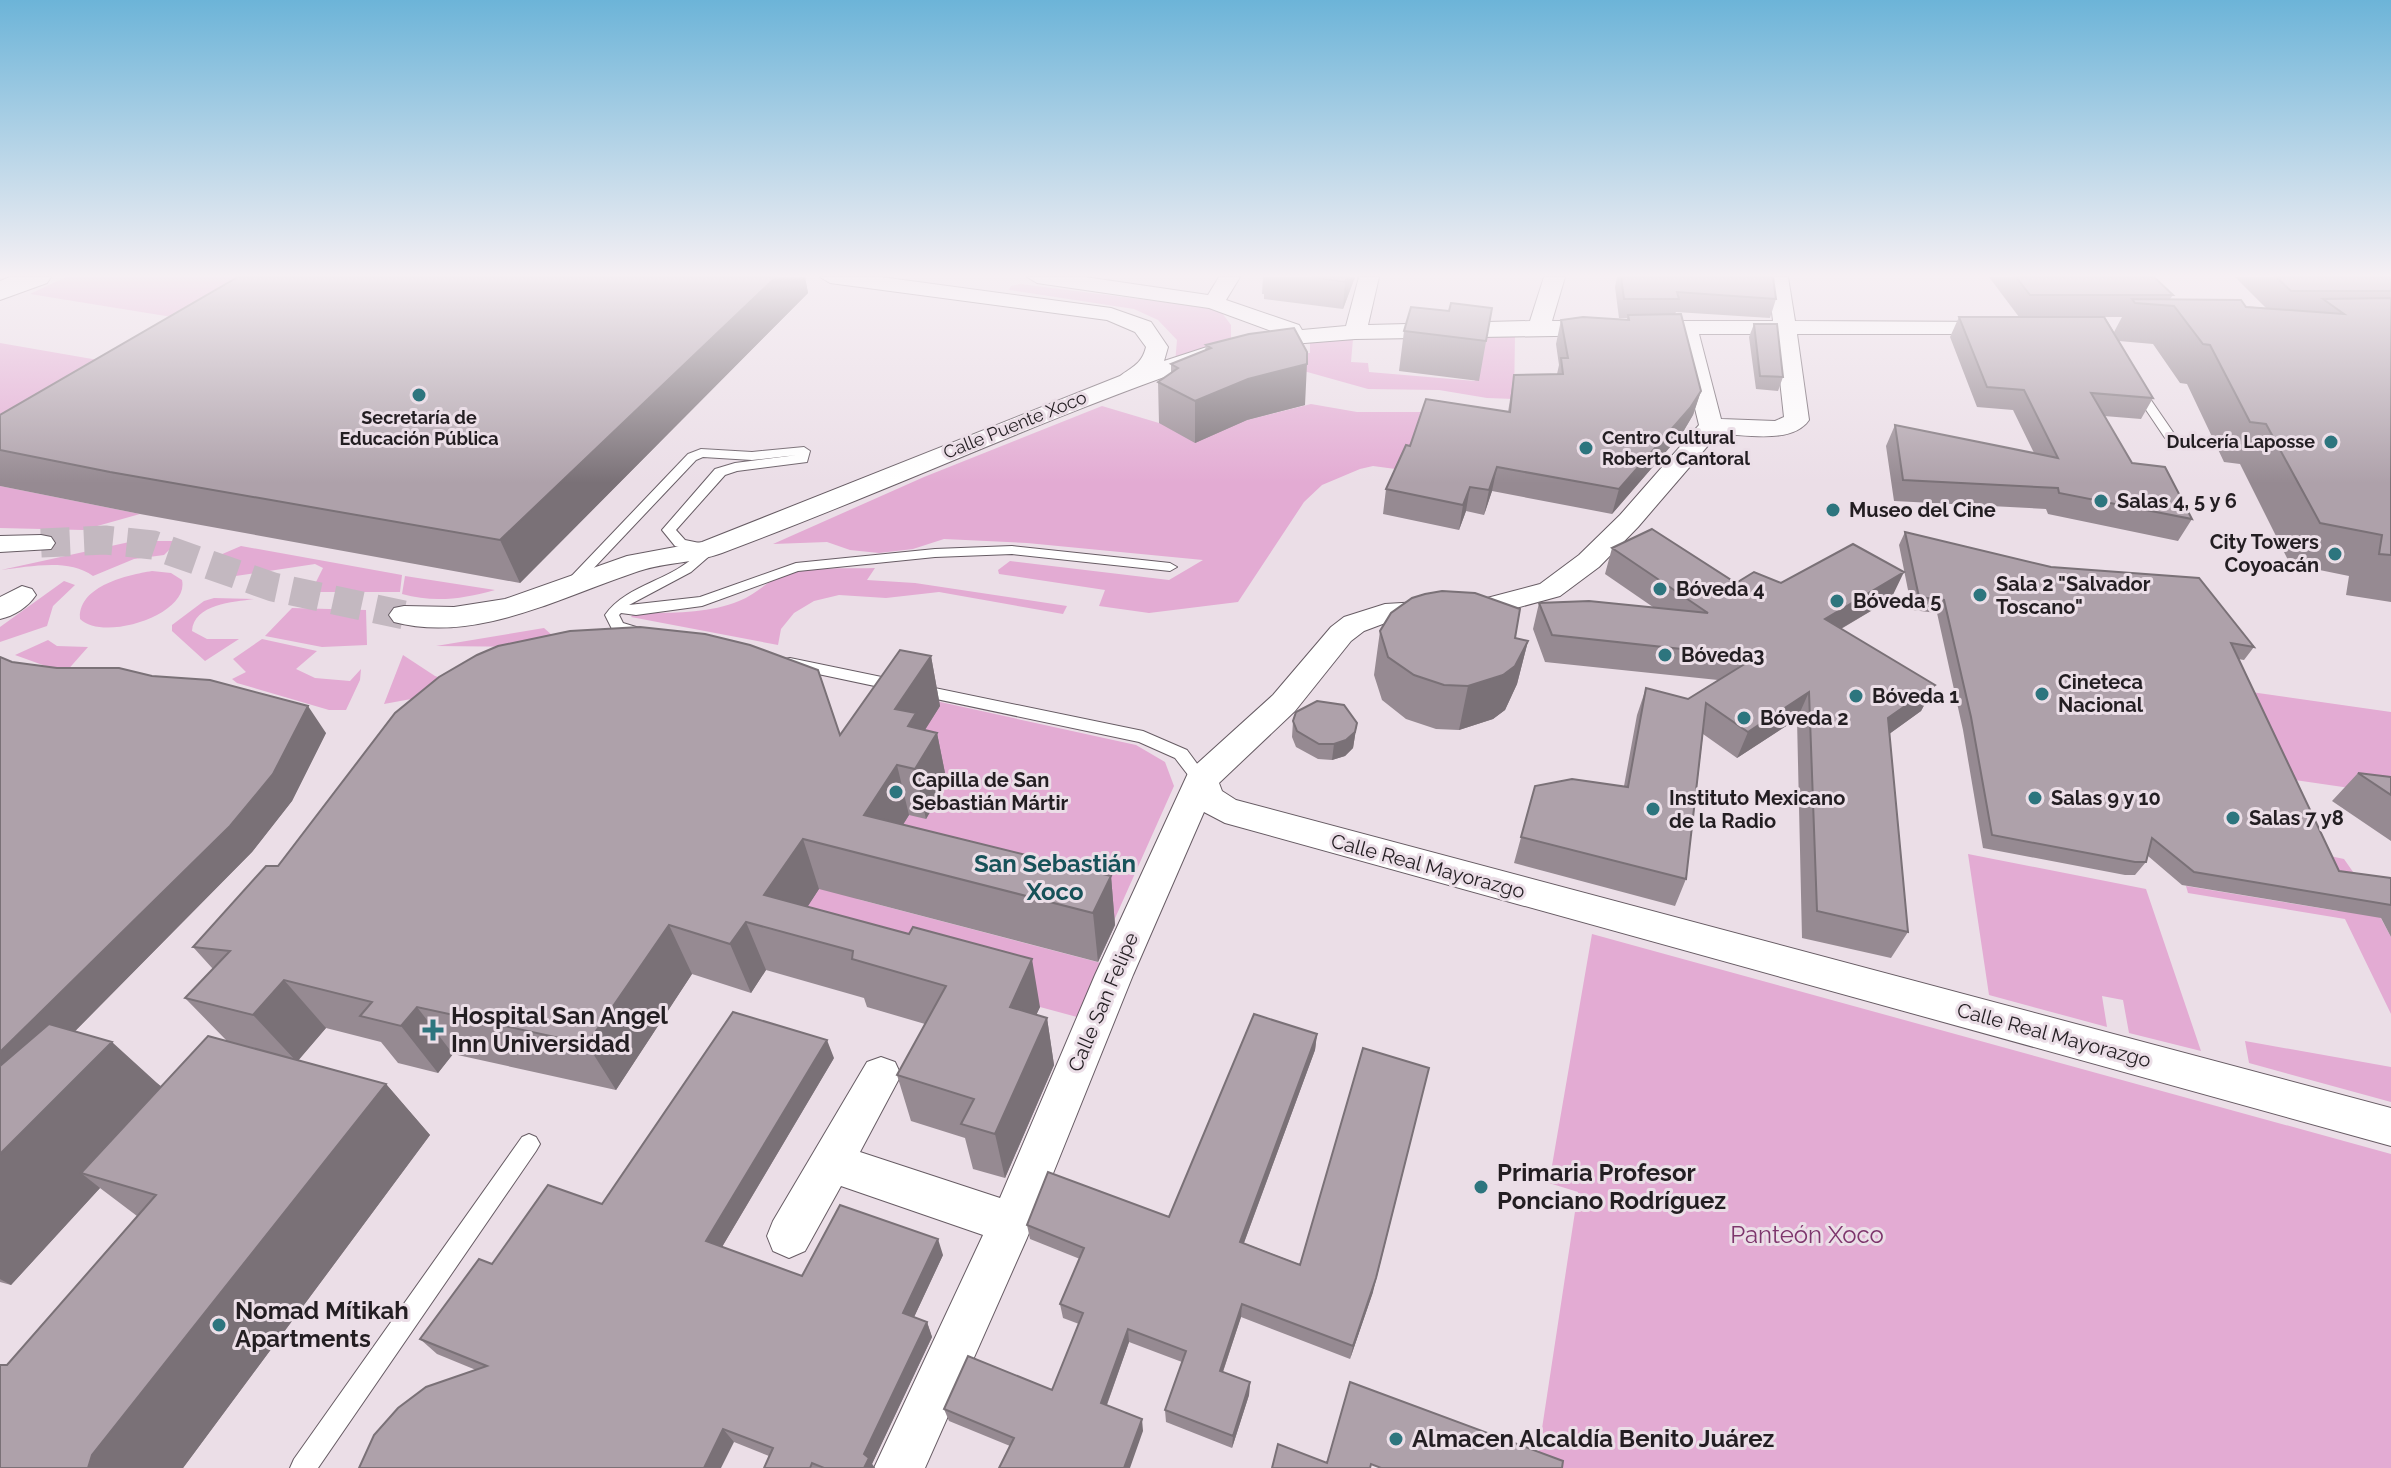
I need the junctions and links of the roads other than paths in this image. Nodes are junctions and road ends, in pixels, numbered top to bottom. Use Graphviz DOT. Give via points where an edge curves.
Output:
graph roads {
  1 [pos="1156,346"];
  2 [pos="1234,346"];
  3 [pos="1691,346"];
  4 [pos="1786,346"];
  5 [pos="2131,379"];
  6 [pos="1115,385"];
  7 [pos="1711,426"];
  8 [pos="2171,438"];
  9 [pos="41,543"];
  10 [pos="0,544"];
  11 [pos="709,549"];
  12 [pos="1170,567"];
  13 [pos="0,590"];
  14 [pos="565,590"];
  15 [pos="616,608"];
  16 [pos="0,610"];
  17 [pos="404,615"];
  18 [pos="654,636"];
  19 [pos="777,660"];
  20 [pos="1201,780"];
  21 [pos="881,1075"];
  22 [pos="2391,1127"];
  23 [pos="529,1144"];
  24 [pos="831,1163"];
  25 [pos="1011,1223"];
  26 [pos="789,1236"];
  27 [pos="303,1468"];
  28 [pos="899,1468"];
  1 -- 6 [label="street" via="1147,369"];
  2 -- 6 [label="street, Calle Puente Xoco"];
  3 -- 7 [label="street"];
  4 -- 7 [label="street" via="1797,420 1779,428"];
  5 -- 8 [label="lane"];
  6 -- 11 [label="street, Calle Puente Xoco"];
  7 -- 20 [label="street, Calle San Felipe" via="1629,521 1550,590 1487,607 1385,613 1354,624 1284,703"];
  9 -- 10 [label="street"];
  11 -- 14 [label="street, Calle Puente Xoco" via="637,562"];
  11 -- 14 [label="lane" via="680,543 669,530 720,472 803,459 804,451 692,457"];
  11 -- 15 [label="lane" via="692,568"];
  12 -- 15 [label="lane" via="1012,550 935,553 796,567 702,601"];
  13 -- 16 [label="street" via="22,595"];
  14 -- 17 [label="street" via="481,613"];
  15 -- 18 [label="lane" via="612,615 617,626"];
  19 -- 20 [label="lane, Calle Real Mayorazgo" via="1143,737 1181,754"];
  20 -- 22 [label="street, Calle Real Mayorazgo" via="1209,799 1225,810"];
  20 -- 25 [label="street, Calle San Felipe"];
  21 -- 24 [label="street"];
  23 -- 27 [label="lane"];
  24 -- 25 [label="street"];
  24 -- 26 [label="street"];
  25 -- 28 [label="street, Calle San Felipe"];
}
